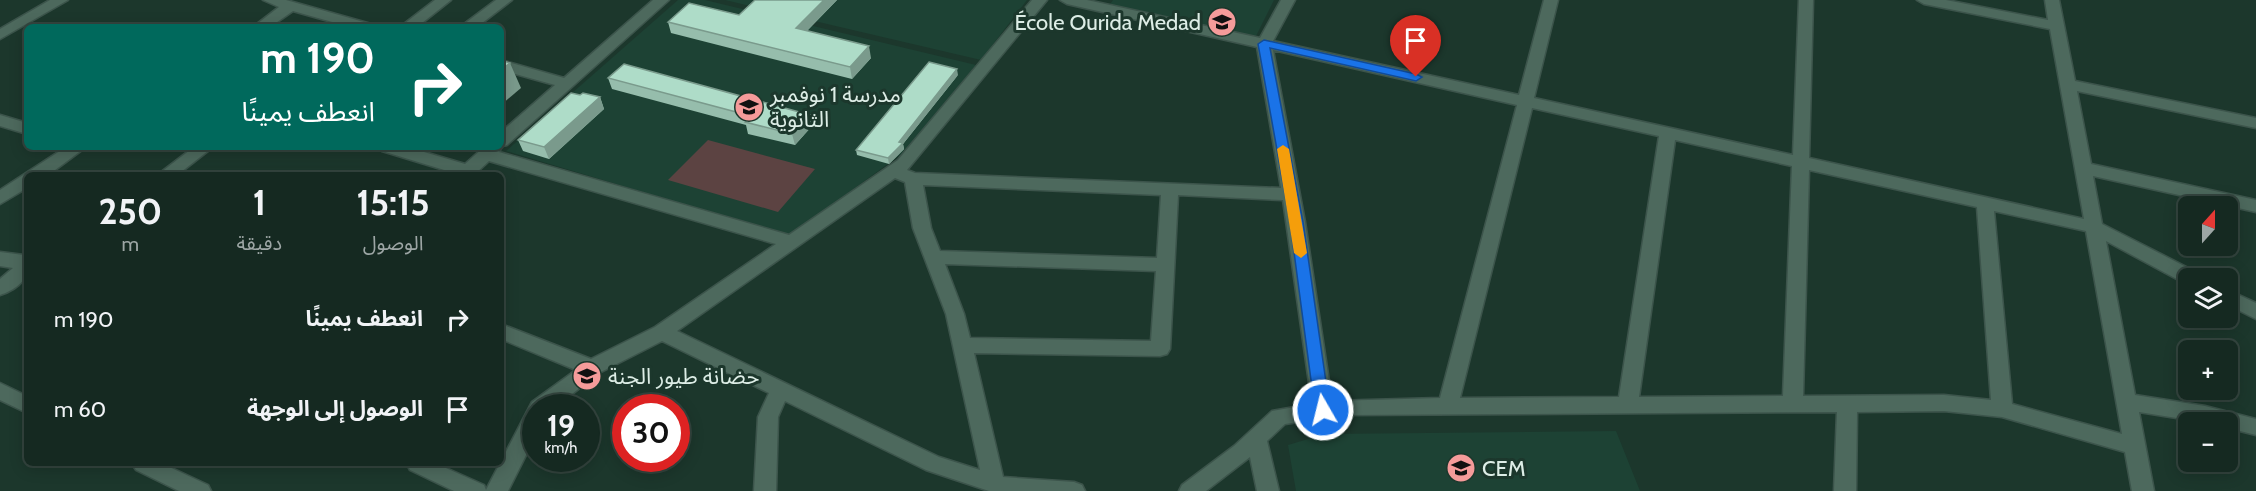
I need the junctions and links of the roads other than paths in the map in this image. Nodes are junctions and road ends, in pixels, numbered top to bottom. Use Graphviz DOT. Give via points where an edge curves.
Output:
graph roads {
  1 [pos="61,0"];
  2 [pos="270,0"];
  3 [pos="325,0"];
  4 [pos="444,0"];
  5 [pos="505,0"];
  6 [pos="662,0"];
  7 [pos="1040,0"];
  8 [pos="1066,0"];
  9 [pos="1288,0"];
  10 [pos="1551,0"];
  11 [pos="1806,0"];
  12 [pos="1924,0"];
  13 [pos="2052,0"];
  14 [pos="291,6"];
  15 [pos="309,11"];
  16 [pos="264,24"];
  17 [pos="355,24"];
  18 [pos="411,24"];
  19 [pos="471,24"];
  20 [pos="2058,26"];
  21 [pos="4,29"];
  22 [pos="24,32"];
  23 [pos="1264,44"];
  24 [pos="504,66"];
  25 [pos="565,83"];
  26 [pos="2067,84"];
  27 [pos="1525,101"];
  28 [pos="0,120"];
  29 [pos="2256,123"];
  30 [pos="24,128"];
  31 [pos="1668,133"];
  32 [pos="504,138"];
  33 [pos="73,150"];
  34 [pos="201,150"];
  35 [pos="398,150"];
  36 [pos="490,151"];
  37 [pos="1801,161"];
  38 [pos="2084,168"];
  39 [pos="893,171"];
  40 [pos="40,172"];
  41 [pos="170,172"];
  42 [pos="913,179"];
  43 [pos="24,182"];
  44 [pos="1170,190"];
  45 [pos="1291,194"];
  46 [pos="0,198"];
  47 [pos="1985,203"];
  48 [pos="2256,206"];
  49 [pos="2094,227"];
  50 [pos="793,242"];
  51 [pos="933,257"];
  52 [pos="0,259"];
  53 [pos="1166,264"];
  54 [pos="2178,271"];
  55 [pos="23,273"];
  56 [pos="0,288"];
  57 [pos="2238,302"];
  58 [pos="2256,312"];
  59 [pos="504,332"];
  60 [pos="663,332"];
  61 [pos="962,345"];
  62 [pos="591,368"];
  63 [pos="781,388"];
  64 [pos="0,391"];
  65 [pos="557,394"];
  66 [pos="2125,402"];
  67 [pos="24,403"];
  68 [pos="1846,404"];
  69 [pos="1793,405"];
  70 [pos="1628,406"];
  71 [pos="1448,407"];
  72 [pos="2002,409"];
  73 [pos="1323,410"];
  74 [pos="2256,427"];
  75 [pos="1256,438"];
  76 [pos="522,442"];
  77 [pos="2132,446"];
  78 [pos="147,466"];
  79 [pos="421,466"];
  80 [pos="994,483"];
  81 [pos="1195,489"];
  82 [pos="1032,490"];
  83 [pos="200,491"];
  84 [pos="476,491"];
  85 [pos="497,491"];
  86 [pos="765,491"];
  87 [pos="1074,491"];
  88 [pos="1268,491"];
  89 [pos="1845,491"];
  90 [pos="2143,491"];
  1 -- 21 [label="street"];
  2 -- 14 [label="street"];
  3 -- 15 [label="street"];
  4 -- 18 [label="street"];
  5 -- 19 [label="street"];
  6 -- 25 [label="street"];
  7 -- 39 [label="street" via="904,164"];
  8 -- 23 [label="street"];
  9 -- 23 [label="street"];
  10 -- 27 [label="street"];
  11 -- 37 [label="street"];
  12 -- 20 [label="street"];
  13 -- 20 [label="street"];
  14 -- 15 [label="street"];
  14 -- 16 [label="street"];
  15 -- 17 [label="street"];
  20 -- 26 [label="street"];
  21 -- 22 [label="street"];
  23 -- 27 [label="street"];
  23 -- 45 [label="street"];
  24 -- 25 [label="street"];
  25 -- 32 [label="street"];
  26 -- 29 [label="street"];
  26 -- 38 [label="street"];
  27 -- 31 [label="street"];
  27 -- 71 [label="street"];
  28 -- 30 [label="street"];
  31 -- 37 [label="street"];
  31 -- 70 [label="street"];
  33 -- 40 [label="street"];
  34 -- 41 [label="street"];
  35 -- 36 [label="street" via="468,171"];
  36 -- 50 [label="street"];
  37 -- 47 [label="street"];
  37 -- 69 [label="street"];
  38 -- 48 [label="street"];
  38 -- 49 [label="street"];
  39 -- 42 [label="street"];
  39 -- 50 [label="street"];
  42 -- 44 [label="street"];
  42 -- 51 [label="street" via="922,228"];
  43 -- 46 [label="street"];
  44 -- 45 [label="street"];
  44 -- 53 [label="street"];
  45 -- 73 [label="street"];
  47 -- 49 [label="street"];
  47 -- 72 [label="street"];
  49 -- 54 [label="street"];
  49 -- 66 [label="street"];
  50 -- 60 [label="street"];
  51 -- 53 [label="street"];
  51 -- 61 [label="street" via="955,314"];
  52 -- 55 [label="street" via="18,260"];
  53 -- 61 [label="street" via="1160,349"];
  55 -- 56 [label="street"];
  57 -- 58 [label="street"];
  59 -- 62 [label="street"];
  60 -- 62 [label="street"];
  60 -- 63 [label="street"];
  61 -- 80 [label="street"];
  62 -- 65 [label="street"];
  63 -- 80 [label="street" via="933,464"];
  63 -- 86 [label="street" via="768,417"];
  64 -- 67 [label="street"];
  66 -- 74 [label="street" via="2205,414"];
  66 -- 77 [label="street"];
  68 -- 69 [label="street"];
  68 -- 72 [label="street" via="1944,403"];
  68 -- 89 [label="street"];
  69 -- 70 [label="street"];
  70 -- 71 [label="street"];
  71 -- 73 [label="street"];
  72 -- 77 [label="street"];
  73 -- 75 [label="street" via="1279,417"];
  75 -- 81 [label="street"];
  75 -- 88 [label="street"];
  76 -- 85 [label="street"];
  77 -- 90 [label="street"];
  78 -- 83 [label="street"];
  79 -- 84 [label="street"];
  80 -- 82 [label="street"];
  82 -- 87 [label="street"];
}
